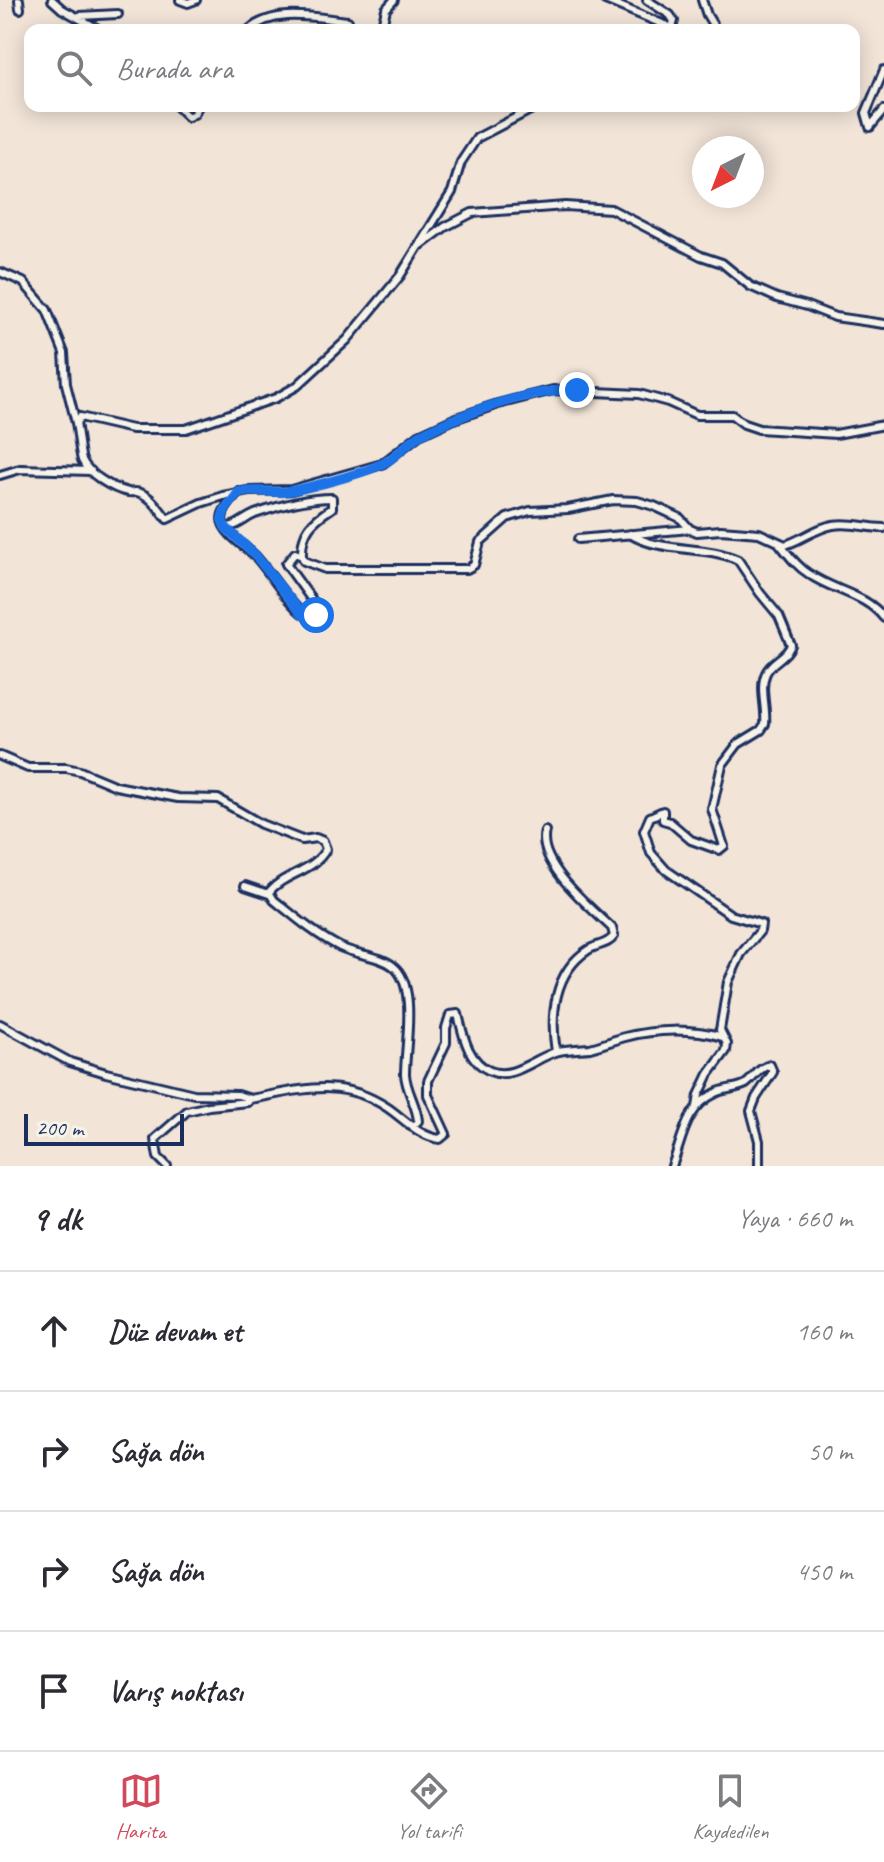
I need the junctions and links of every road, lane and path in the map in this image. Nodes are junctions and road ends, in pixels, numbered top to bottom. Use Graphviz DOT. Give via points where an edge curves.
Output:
graph roads {
  1 [pos="19,0"];
  2 [pos="52,0"];
  3 [pos="180,0"];
  4 [pos="196,0"];
  5 [pos="394,0"];
  6 [pos="605,0"];
  7 [pos="647,0"];
  8 [pos="702,0"];
  9 [pos="20,9"];
  10 [pos="118,14"];
  11 [pos="76,16"];
  12 [pos="348,21"];
  13 [pos="90,24"];
  14 [pos="258,24"];
  15 [pos="382,24"];
  16 [pos="662,24"];
  17 [pos="673,24"];
  18 [pos="712,24"];
  19 [pos="884,70"];
  20 [pos="884,110"];
  21 [pos="529,112"];
  22 [pos="416,250"];
  23 [pos="0,272"];
  24 [pos="884,324"];
  25 [pos="76,423"];
  26 [pos="884,425"];
  27 [pos="91,471"];
  28 [pos="0,475"];
  29 [pos="239,492"];
  30 [pos="225,527"];
  31 [pos="884,528"];
  32 [pos="690,529"];
  33 [pos="630,534"];
  34 [pos="578,539"];
  35 [pos="779,543"];
  36 [pos="302,556"];
  37 [pos="884,618"];
  38 [pos="0,756"];
  39 [pos="545,831"];
  40 [pos="245,886"];
  41 [pos="269,894"];
  42 [pos="0,1024"];
  43 [pos="723,1037"];
  44 [pos="556,1052"];
  45 [pos="250,1099"];
  46 [pos="697,1107"];
  47 [pos="413,1126"];
  48 [pos="167,1166"];
  49 [pos="672,1166"];
  50 [pos="759,1166"];
  1 -- 9 [label="street"];
  2 -- 11 [label="street"];
  3 -- 4 [label="street"];
  5 -- 15 [label="street"];
  6 -- 16 [label="street"];
  7 -- 17 [label="street" via="670,15"];
  8 -- 18 [label="street"];
  10 -- 11 [label="street"];
  11 -- 13 [label="street"];
  12 -- 14 [label="street" via="300,16"];
  19 -- 20 [label="street" via="866,113 870,127"];
  21 -- 22 [label="street" via="477,138"];
  22 -- 24 [label="street" via="472,213 611,209 722,263 750,286 777,298 842,319"];
  22 -- 25 [label="street" via="347,340 303,382 276,398 186,429 132,429 80,417"];
  23 -- 25 [label="street" via="23,282 47,310 64,353"];
  25 -- 27 [label="street" via="82,460"];
  26 -- 29 [label="street" via="836,434 759,429 732,415 697,415 639,394 553,390 454,419 419,435 382,464 291,490"];
  27 -- 28 [label="street" via="20,469"];
  27 -- 29 [label="street" via="123,491 139,492 167,519"];
  29 -- 30 [label="street" via="225,510"];
  30 -- 36 [label="street" via="287,505 332,498 332,508 308,527"];
  30 -- 36 [label="street" via="256,556 296,609 309,617 316,615 317,607 286,564 295,553"];
  31 -- 35 [label="street" via="834,525 792,543"];
  32 -- 33 [label="street"];
  32 -- 35 [label="street" via="759,533"];
  32 -- 36 [label="street" via="654,506 613,500 507,518 480,542 474,565 467,569 325,569"];
  33 -- 34 [label="street"];
  33 -- 43 [label="street" via="658,545 738,560 790,637 789,652 764,678 765,724 738,744 722,765 712,809 724,846 719,850 691,840 663,820 663,811 650,817 644,831 651,853 666,870 731,915 761,924 728,982 720,1022"];
  35 -- 37 [label="street" via="811,576 876,608"];
  38 -- 41 [label="street" via="28,768 80,771 116,786 178,798 218,799 261,824 302,840 323,841 324,854"];
  39 -- 44 [label="street" via="546,855 614,936 572,963 560,980"];
  40 -- 41 [label="street"];
  41 -- 47 [label="street" via="331,942 397,971 407,1006 405,1072 418,1121"];
  42 -- 45 [label="street" via="70,1062 106,1073 194,1094"];
  43 -- 44 [label="street" via="671,1031"];
  43 -- 46 [label="street" via="726,1051 709,1074"];
  44 -- 47 [label="street" via="522,1068 493,1072 466,1046 458,1014 450,1015 446,1043 428,1081 428,1095 446,1134 433,1138"];
  45 -- 47 [label="street" via="313,1088 348,1089"];
  45 -- 48 [label="street" via="187,1111 155,1139 158,1157"];
  46 -- 49 [label="street" via="686,1122"];
  46 -- 50 [label="street" via="714,1094 742,1086 770,1065 773,1072 751,1111"];
}
